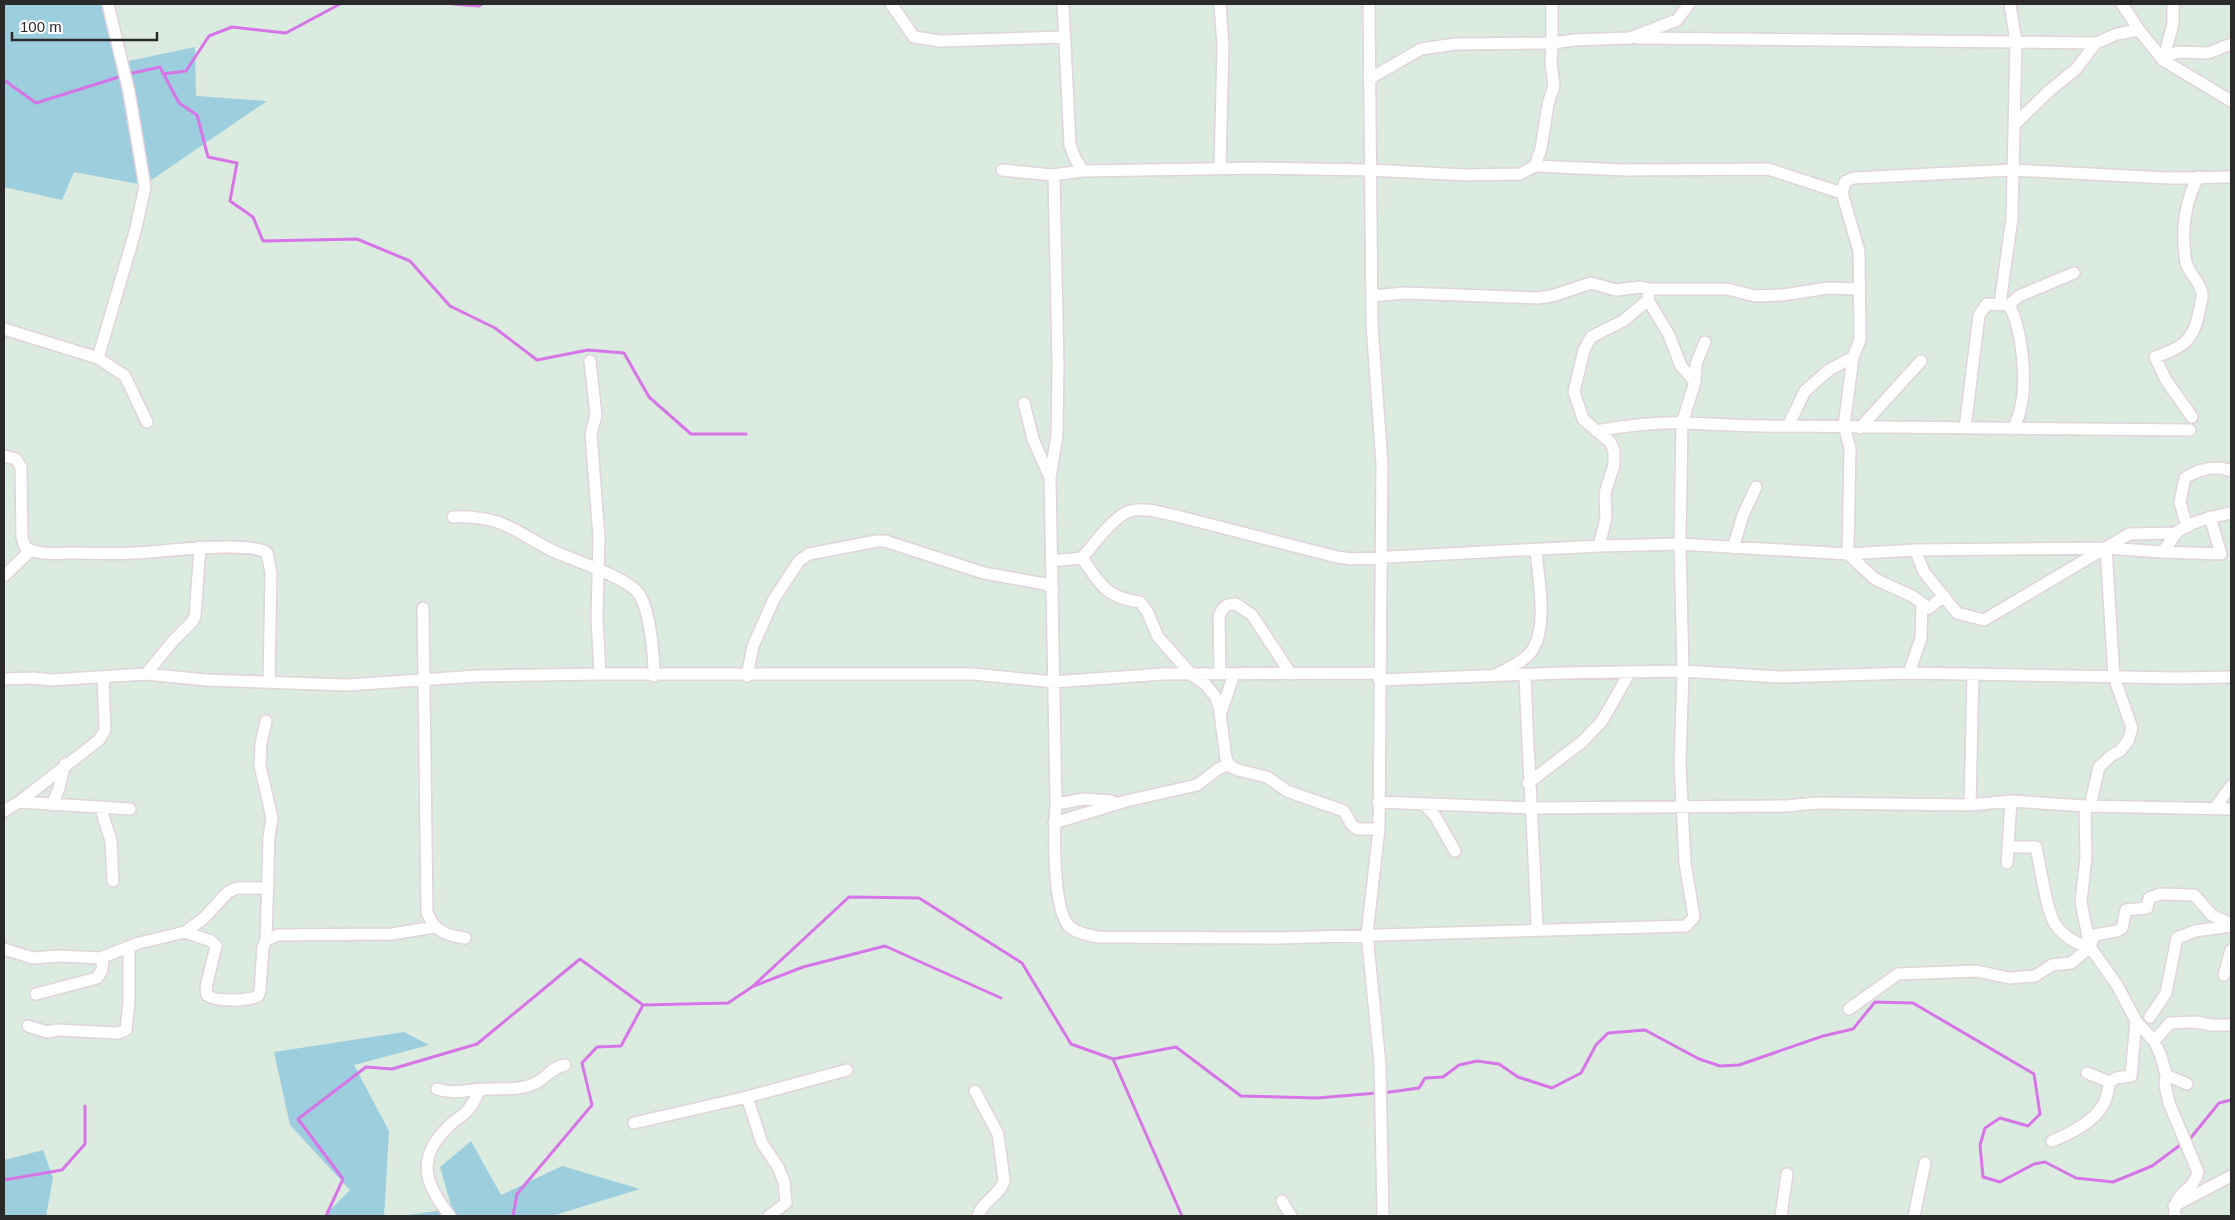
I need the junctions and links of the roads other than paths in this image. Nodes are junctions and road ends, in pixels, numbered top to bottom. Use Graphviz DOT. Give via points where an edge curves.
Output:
graph roads {
  1 [pos="108,4"];
  2 [pos="891,4"];
  3 [pos="1064,4"];
  4 [pos="1220,4"];
  5 [pos="1369,4"];
  6 [pos="1552,4"];
  7 [pos="1688,4"];
  8 [pos="2010,4"];
  9 [pos="2122,4"];
  10 [pos="2174,4"];
  11 [pos="2139,30"];
  12 [pos="1064,37"];
  13 [pos="1630,38"];
  14 [pos="2016,42"];
  15 [pos="1552,43"];
  16 [pos="2096,43"];
  17 [pos="2231,44"];
  18 [pos="2163,60"];
  19 [pos="1369,79"];
  20 [pos="2231,101"];
  21 [pos="2014,126"];
  22 [pos="1535,166"];
  23 [pos="1220,169"];
  24 [pos="1002,170"];
  25 [pos="1370,170"];
  26 [pos="2012,170"];
  27 [pos="1083,171"];
  28 [pos="1054,175"];
  29 [pos="2198,177"];
  30 [pos="2231,177"];
  31 [pos="1842,193"];
  32 [pos="2074,273"];
  33 [pos="1859,289"];
  34 [pos="1649,294"];
  35 [pos="1372,296"];
  36 [pos="2004,305"];
  37 [pos="4,329"];
  38 [pos="1705,342"];
  39 [pos="1853,357"];
  40 [pos="98,358"];
  41 [pos="590,361"];
  42 [pos="1921,361"];
  43 [pos="1695,382"];
  44 [pos="1024,403"];
  45 [pos="2192,417"];
  46 [pos="147,422"];
  47 [pos="1682,423"];
  48 [pos="1788,426"];
  49 [pos="1844,426"];
  50 [pos="1860,428"];
  51 [pos="1965,428"];
  52 [pos="2014,429"];
  53 [pos="2190,430"];
  54 [pos="1596,431"];
  55 [pos="4,456"];
  56 [pos="2231,471"];
  57 [pos="1050,478"];
  58 [pos="1756,488"];
  59 [pos="2231,513"];
  60 [pos="452,517"];
  61 [pos="2210,517"];
  62 [pos="2188,527"];
  63 [pos="2177,533"];
  64 [pos="1680,544"];
  65 [pos="1600,546"];
  66 [pos="200,547"];
  67 [pos="1733,548"];
  68 [pos="2106,548"];
  69 [pos="1536,550"];
  70 [pos="1915,550"];
  71 [pos="30,551"];
  72 [pos="2162,552"];
  73 [pos="2226,553"];
  74 [pos="1848,554"];
  75 [pos="1082,558"];
  76 [pos="1380,558"];
  77 [pos="1052,561"];
  78 [pos="598,570"];
  79 [pos="4,576"];
  80 [pos="1053,589"];
  81 [pos="1944,596"];
  82 [pos="1922,603"];
  83 [pos="423,608"];
  84 [pos="1683,671"];
  85 [pos="1630,672"];
  86 [pos="1909,673"];
  87 [pos="146,674"];
  88 [pos="600,674"];
  89 [pos="1220,674"];
  90 [pos="1234,674"];
  91 [pos="1291,674"];
  92 [pos="1525,674"];
  93 [pos="1192,675"];
  94 [pos="1495,675"];
  95 [pos="654,676"];
  96 [pos="747,676"];
  97 [pos="1379,676"];
  98 [pos="1973,676"];
  99 [pos="103,677"];
  100 [pos="2114,677"];
  101 [pos="2231,677"];
  102 [pos="4,679"];
  103 [pos="423,681"];
  104 [pos="269,682"];
  105 [pos="1053,682"];
  106 [pos="1220,716"];
  107 [pos="266,721"];
  108 [pos="66,764"];
  109 [pos="1229,764"];
  110 [pos="1528,783"];
  111 [pos="2231,786"];
  112 [pos="1126,801"];
  113 [pos="2011,801"];
  114 [pos="19,802"];
  115 [pos="1378,802"];
  116 [pos="52,804"];
  117 [pos="1056,804"];
  118 [pos="1424,804"];
  119 [pos="1970,805"];
  120 [pos="1682,806"];
  121 [pos="2087,806"];
  122 [pos="1532,808"];
  123 [pos="2215,808"];
  124 [pos="2231,808"];
  125 [pos="101,809"];
  126 [pos="130,809"];
  127 [pos="4,811"];
  128 [pos="1054,823"];
  129 [pos="1379,829"];
  130 [pos="2009,847"];
  131 [pos="1455,851"];
  132 [pos="2007,863"];
  133 [pos="113,881"];
  134 [pos="268,888"];
  135 [pos="2231,925"];
  136 [pos="434,927"];
  137 [pos="1537,929"];
  138 [pos="185,932"];
  139 [pos="1367,934"];
  140 [pos="465,938"];
  141 [pos="266,940"];
  142 [pos="2090,947"];
  143 [pos="129,948"];
  144 [pos="4,949"];
  145 [pos="2231,950"];
  146 [pos="103,957"];
  147 [pos="2224,976"];
  148 [pos="36,994"];
  149 [pos="2128,1006"];
  150 [pos="1849,1009"];
  151 [pos="2150,1017"];
  152 [pos="2136,1021"];
  153 [pos="2167,1025"];
  154 [pos="28,1026"];
  155 [pos="2231,1026"];
  156 [pos="2154,1041"];
  157 [pos="565,1065"];
  158 [pos="847,1070"];
  159 [pos="2087,1073"];
  160 [pos="2166,1075"];
  161 [pos="2110,1082"];
  162 [pos="2187,1084"];
  163 [pos="437,1089"];
  164 [pos="480,1090"];
  165 [pos="976,1091"];
  166 [pos="747,1097"];
  167 [pos="634,1123"];
  168 [pos="2052,1141"];
  169 [pos="1925,1163"];
  170 [pos="1787,1174"];
  171 [pos="2231,1176"];
  172 [pos="1282,1201"];
  173 [pos="2175,1211"];
  174 [pos="450,1216"];
  175 [pos="769,1216"];
  176 [pos="978,1216"];
  177 [pos="1291,1216"];
  178 [pos="1382,1216"];
  179 [pos="1781,1216"];
  180 [pos="1914,1216"];
  1 -- 40 [label="street" via="129,92 145,187"];
  2 -- 12 [label="street" via="914,37 940,41"];
  3 -- 12 [label="street"];
  4 -- 23 [label="street" via="1223,46"];
  5 -- 19 [label="street"];
  6 -- 15 [label="street"];
  7 -- 13 [label="street" via="1677,20"];
  8 -- 14 [label="street"];
  9 -- 11 [label="street"];
  10 -- 18 [label="street" via="2173,24"];
  11 -- 16 [label="street" via="2117,34"];
  11 -- 18 [label="street"];
  12 -- 27 [label="street" via="1070,145"];
  13 -- 14 [label="street"];
  13 -- 15 [label="street"];
  14 -- 16 [label="street"];
  14 -- 21 [label="street"];
  15 -- 19 [label="street" via="1455,44 1421,48"];
  15 -- 22 [label="street" via="1554,86"];
  16 -- 21 [label="street" via="2076,69"];
  17 -- 18 [label="street" via="2208,53 2177,52"];
  18 -- 20 [label="street"];
  19 -- 25 [label="street"];
  21 -- 26 [label="street"];
  22 -- 25 [label="street" via="1520,174"];
  22 -- 31 [label="street" via="1625,170 1768,169"];
  23 -- 25 [label="street"];
  23 -- 27 [label="street"];
  24 -- 28 [label="street"];
  25 -- 35 [label="street"];
  26 -- 29 [label="street"];
  26 -- 31 [label="street" via="1853,178 1845,182"];
  26 -- 36 [label="street" via="2012,218"];
  27 -- 28 [label="street"];
  28 -- 57 [label="street" via="1058,365 1057,435"];
  29 -- 30 [label="street"];
  29 -- 45 [label="street" via="2191,190 2183,239 2186,266 2202,293 2196,329 2176,350 2155,357 2166,380"];
  31 -- 33 [label="street" via="1859,251"];
  32 -- 36 [label="street"];
  33 -- 34 [label="street" via="1828,288 1754,296 1727,288"];
  33 -- 39 [label="street" via="1860,340"];
  34 -- 35 [label="street" via="1640,287 1616,290 1591,283 1538,298 1406,293"];
  34 -- 43 [label="street" via="1681,366"];
  34 -- 54 [label="street" via="1623,321 1591,337 1584,350 1574,392 1580,413"];
  35 -- 76 [label="street" via="1382,464"];
  36 -- 51 [label="street" via="1987,304 1979,315"];
  36 -- 52 [label="street" via="2015,317 2019,331 2022,406"];
  37 -- 40 [label="street"];
  38 -- 43 [label="street" via="1696,364"];
  39 -- 48 [label="street" via="1829,370 1805,391"];
  39 -- 49 [label="street"];
  40 -- 46 [label="street" via="125,376"];
  41 -- 78 [label="street" via="596,415 590,434 599,537"];
  42 -- 50 [label="street"];
  43 -- 47 [label="street"];
  44 -- 57 [label="street" via="1033,439"];
  47 -- 48 [label="street"];
  47 -- 54 [label="street" via="1630,425"];
  47 -- 64 [label="street"];
  48 -- 49 [label="street"];
  49 -- 50 [label="street"];
  49 -- 74 [label="street" via="1850,448"];
  50 -- 51 [label="street"];
  51 -- 52 [label="street"];
  52 -- 53 [label="street"];
  54 -- 65 [label="street" via="1610,442 1614,450"];
  55 -- 71 [label="street" via="14,458 21,467 22,537"];
  56 -- 62 [label="street" via="2226,468 2197,470 2184,478 2180,502"];
  57 -- 77 [label="street"];
  58 -- 67 [label="street"];
  59 -- 61 [label="street"];
  60 -- 78 [label="street" via="475,516 505,525"];
  61 -- 62 [label="street"];
  61 -- 73 [label="street"];
  62 -- 63 [label="street"];
  63 -- 68 [label="street" via="2129,534"];
  63 -- 72 [label="street"];
  64 -- 65 [label="street"];
  64 -- 67 [label="street"];
  64 -- 84 [label="street"];
  65 -- 69 [label="street"];
  66 -- 71 [label="street" via="134,553"];
  66 -- 87 [label="street" via="196,616"];
  66 -- 104 [label="street" via="254,548 268,553 271,573"];
  67 -- 74 [label="street"];
  68 -- 70 [label="street"];
  68 -- 72 [label="street"];
  68 -- 81 [label="street" via="1984,620 1958,613"];
  68 -- 100 [label="street"];
  69 -- 76 [label="street"];
  69 -- 94 [label="street" via="1540,630 1530,652"];
  70 -- 74 [label="street"];
  70 -- 81 [label="street" via="1924,572"];
  71 -- 79 [label="street"];
  72 -- 73 [label="street"];
  74 -- 82 [label="street" via="1875,579"];
  75 -- 76 [label="street" via="1117,518 1132,510 1177,516 1337,557"];
  75 -- 77 [label="street"];
  75 -- 93 [label="street" via="1105,590 1140,602 1156,634"];
  76 -- 97 [label="street"];
  77 -- 80 [label="street"];
  78 -- 88 [label="street"];
  78 -- 95 [label="street" via="630,586 641,598 651,637"];
  80 -- 96 [label="street" via="1045,584 984,573 886,541 808,554 799,561 774,599 753,646"];
  80 -- 105 [label="street"];
  81 -- 82 [label="street" via="1930,608"];
  82 -- 86 [label="street" via="1921,638"];
  83 -- 103 [label="street"];
  84 -- 85 [label="street"];
  84 -- 86 [label="street" via="1780,677"];
  84 -- 120 [label="street"];
  85 -- 92 [label="street"];
  85 -- 110 [label="street" via="1602,721 1582,742"];
  86 -- 98 [label="street"];
  87 -- 99 [label="street"];
  87 -- 104 [label="street"];
  88 -- 95 [label="street"];
  88 -- 103 [label="street" via="478,676"];
  89 -- 90 [label="street"];
  89 -- 91 [label="street" via="1219,616 1228,604 1236,604 1252,615"];
  89 -- 93 [label="street"];
  90 -- 91 [label="street"];
  90 -- 106 [label="street"];
  91 -- 97 [label="street"];
  92 -- 94 [label="street"];
  92 -- 110 [label="street"];
  93 -- 105 [label="street"];
  93 -- 106 [label="street" via="1213,693"];
  94 -- 97 [label="street"];
  95 -- 96 [label="street"];
  96 -- 105 [label="street" via="973,674"];
  97 -- 115 [label="street"];
  98 -- 100 [label="street"];
  98 -- 119 [label="street"];
  99 -- 102 [label="street"];
  99 -- 108 [label="street" via="105,730 99,740"];
  100 -- 101 [label="street"];
  100 -- 121 [label="street" via="2132,728 2120,751 2099,767"];
  103 -- 104 [label="street" via="347,685"];
  103 -- 136 [label="street" via="427,913"];
  105 -- 117 [label="street"];
  106 -- 109 [label="street"];
  107 -- 134 [label="street" via="260,766 272,818"];
  108 -- 114 [label="street"];
  108 -- 116 [label="street"];
  109 -- 112 [label="street" via="1197,785"];
  109 -- 129 [label="street" via="1242,772 1267,777 1287,791 1344,810 1357,829"];
  110 -- 122 [label="street"];
  111 -- 123 [label="street"];
  112 -- 117 [label="street" via="1084,799"];
  112 -- 128 [label="street"];
  113 -- 119 [label="street"];
  113 -- 121 [label="street"];
  113 -- 130 [label="street"];
  114 -- 116 [label="street"];
  114 -- 127 [label="street"];
  115 -- 118 [label="street"];
  115 -- 129 [label="street"];
  116 -- 125 [label="street"];
  117 -- 128 [label="street"];
  118 -- 122 [label="street"];
  118 -- 131 [label="street"];
  119 -- 120 [label="street" via="1816,803"];
  120 -- 122 [label="street"];
  120 -- 137 [label="street" via="1684,864 1694,917 1689,925"];
  121 -- 123 [label="street"];
  121 -- 142 [label="street" via="2081,902"];
  122 -- 137 [label="street"];
  123 -- 124 [label="street"];
  125 -- 126 [label="street"];
  125 -- 133 [label="street" via="111,841"];
  128 -- 139 [label="street" via="1061,909 1068,925 1084,934 1098,937 1278,938"];
  129 -- 139 [label="street"];
  130 -- 132 [label="street"];
  130 -- 142 [label="street" via="2036,847 2055,923 2079,946"];
  134 -- 138 [label="street" via="237,888 228,892 204,918"];
  134 -- 141 [label="street"];
  135 -- 142 [label="street" via="2212,915 2194,896 2160,894 2149,898 2147,908 2126,910 2122,928 2094,934"];
  135 -- 151 [label="street" via="2177,938 2166,993"];
  136 -- 140 [label="street"];
  136 -- 141 [label="street" via="392,934 278,935"];
  137 -- 139 [label="street"];
  138 -- 141 [label="street" via="212,940 216,946 206,988 212,998 248,999 258,996 262,947"];
  138 -- 143 [label="street"];
  139 -- 178 [label="street" via="1380,1064"];
  142 -- 149 [label="street"];
  142 -- 150 [label="street" via="2071,963 2052,965 2035,976 2009,978 1976,970 1898,974"];
  143 -- 146 [label="street"];
  143 -- 154 [label="street" via="126,1030 118,1033 47,1032"];
  144 -- 146 [label="street" via="33,958"];
  145 -- 147 [label="street"];
  146 -- 148 [label="street" via="102,970 97,978"];
  149 -- 151 [label="street"];
  149 -- 152 [label="street"];
  151 -- 153 [label="street"];
  152 -- 156 [label="street"];
  152 -- 161 [label="street" via="2131,1076"];
  153 -- 155 [label="street" via="2196,1022"];
  153 -- 156 [label="street"];
  156 -- 160 [label="street"];
  157 -- 164 [label="street" via="557,1066 529,1086"];
  158 -- 166 [label="street"];
  159 -- 161 [label="street"];
  160 -- 162 [label="street"];
  160 -- 173 [label="street" via="2169,1103 2198,1172 2197,1178 2178,1197"];
  161 -- 168 [label="street" via="2104,1105 2070,1133"];
  163 -- 164 [label="street" via="448,1093"];
  164 -- 174 [label="street" via="470,1108 449,1126 427,1154 434,1196"];
  165 -- 176 [label="street" via="998,1134 1004,1180"];
  166 -- 167 [label="street"];
  166 -- 175 [label="street" via="762,1144 784,1182 786,1203"];
  169 -- 180 [label="street"];
  170 -- 179 [label="street"];
  171 -- 173 [label="street"];
  172 -- 177 [label="street"];
}
